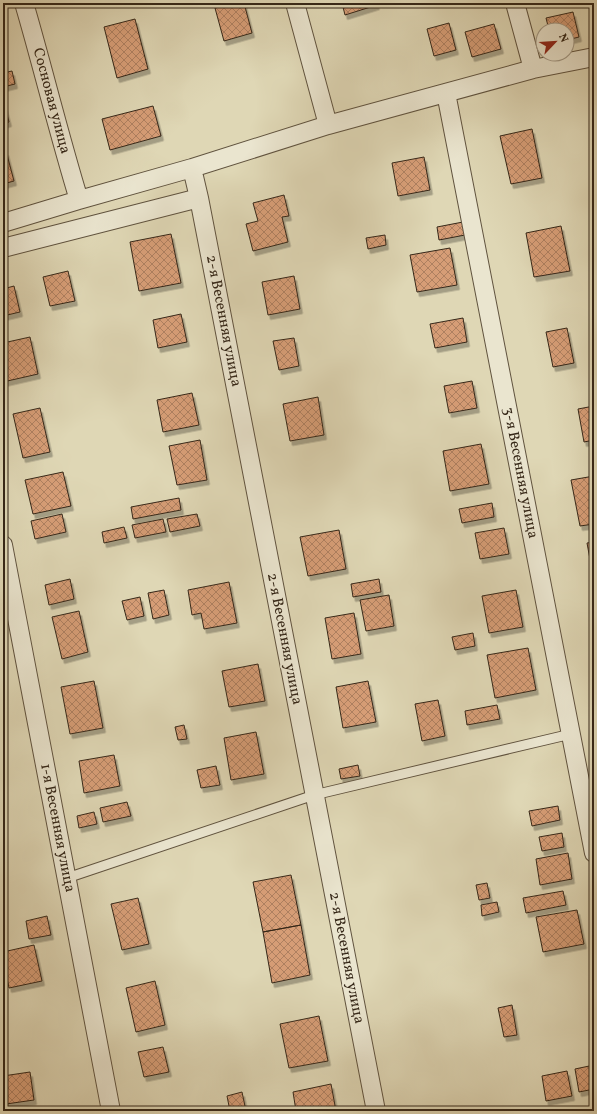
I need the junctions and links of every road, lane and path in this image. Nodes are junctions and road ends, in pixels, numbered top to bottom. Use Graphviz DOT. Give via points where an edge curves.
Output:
graph roads {
  1 [pos="24,3"];
  2 [pos="295,3"];
  3 [pos="515,3"];
  4 [pos="594,57"];
  5 [pos="533,69"];
  6 [pos="446,93"];
  7 [pos="328,125"];
  8 [pos="192,168"];
  9 [pos="199,198"];
  10 [pos="79,200"];
  11 [pos="3,223"];
  12 [pos="3,248"];
  13 [pos="3,546"];
  14 [pos="571,734"];
  15 [pos="314,795"];
  16 [pos="594,853"];
  17 [pos="67,878"];
  18 [pos="112,1111"];
  19 [pos="376,1111"];
  1 -- 10 [label="street, Сосновая улица"];
  2 -- 7 [label="street"];
  3 -- 5 [label="street"];
  4 -- 5 [label="street"];
  5 -- 6 [label="street"];
  6 -- 7 [label="street"];
  6 -- 14 [label="street, 3-я Весенняя улица"];
  7 -- 8 [label="street"];
  8 -- 9 [label="street, 2-я Весенняя улица"];
  8 -- 10 [label="street"];
  9 -- 12 [label="street"];
  9 -- 15 [label="street, 2-я Весенняя улица"];
  10 -- 11 [label="street"];
  13 -- 17 [label="street, 1-я Весенняя улица"];
  14 -- 15 [label="lane"];
  14 -- 16 [label="street, 3-я Весенняя улица"];
  15 -- 17 [label="lane"];
  15 -- 19 [label="street, 2-я Весенняя улица"];
  17 -- 18 [label="street, 1-я Весенняя улица"];
}
